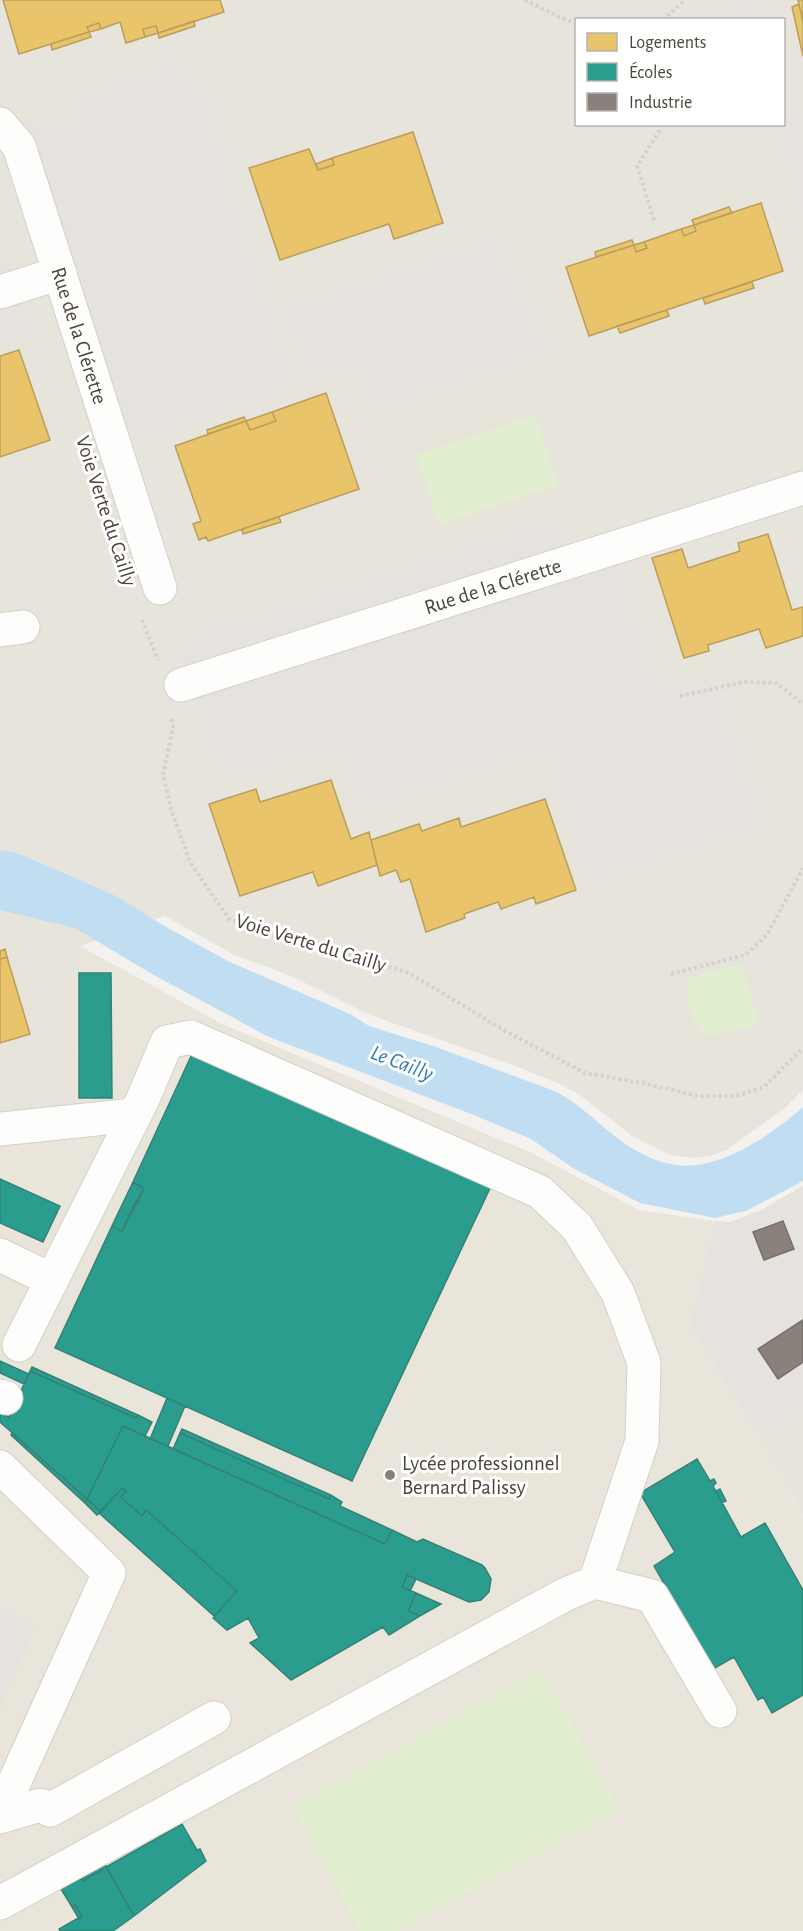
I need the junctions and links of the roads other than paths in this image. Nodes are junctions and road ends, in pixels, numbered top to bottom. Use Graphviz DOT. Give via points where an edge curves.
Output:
graph roads {
  1 [pos="0,124"];
  2 [pos="60,273"];
  3 [pos="0,292"];
  4 [pos="803,488"];
  5 [pos="160,588"];
  6 [pos="171,676"];
  7 [pos="135,1115"];
  8 [pos="0,1129"];
  9 [pos="0,1255"];
  10 [pos="52,1280"];
  11 [pos="19,1346"];
  12 [pos="0,1467"];
  13 [pos="595,1582"];
  14 [pos="720,1711"];
  15 [pos="214,1718"];
  16 [pos="0,1816"];
  17 [pos="0,1903"];
  1 -- 2 [label="street, Rue de la Clérette" via="19,146"];
  2 -- 3 [label="street"];
  2 -- 5 [label="street, Rue de la Clérette"];
  4 -- 6 [label="street, Rue de la Clérette"];
  7 -- 8 [label="street"];
  7 -- 10 [label="street"];
  7 -- 13 [label="street" via="167,1042 191,1036 540,1192 577,1227 618,1293 644,1363 642,1441"];
  9 -- 10 [label="street"];
  10 -- 11 [label="street"];
  12 -- 16 [label="street" via="109,1574"];
  13 -- 14 [label="street" via="652,1596"];
  13 -- 17 [label="street" via="566,1594"];
  15 -- 16 [label="street" via="50,1810 40,1805"];
}
